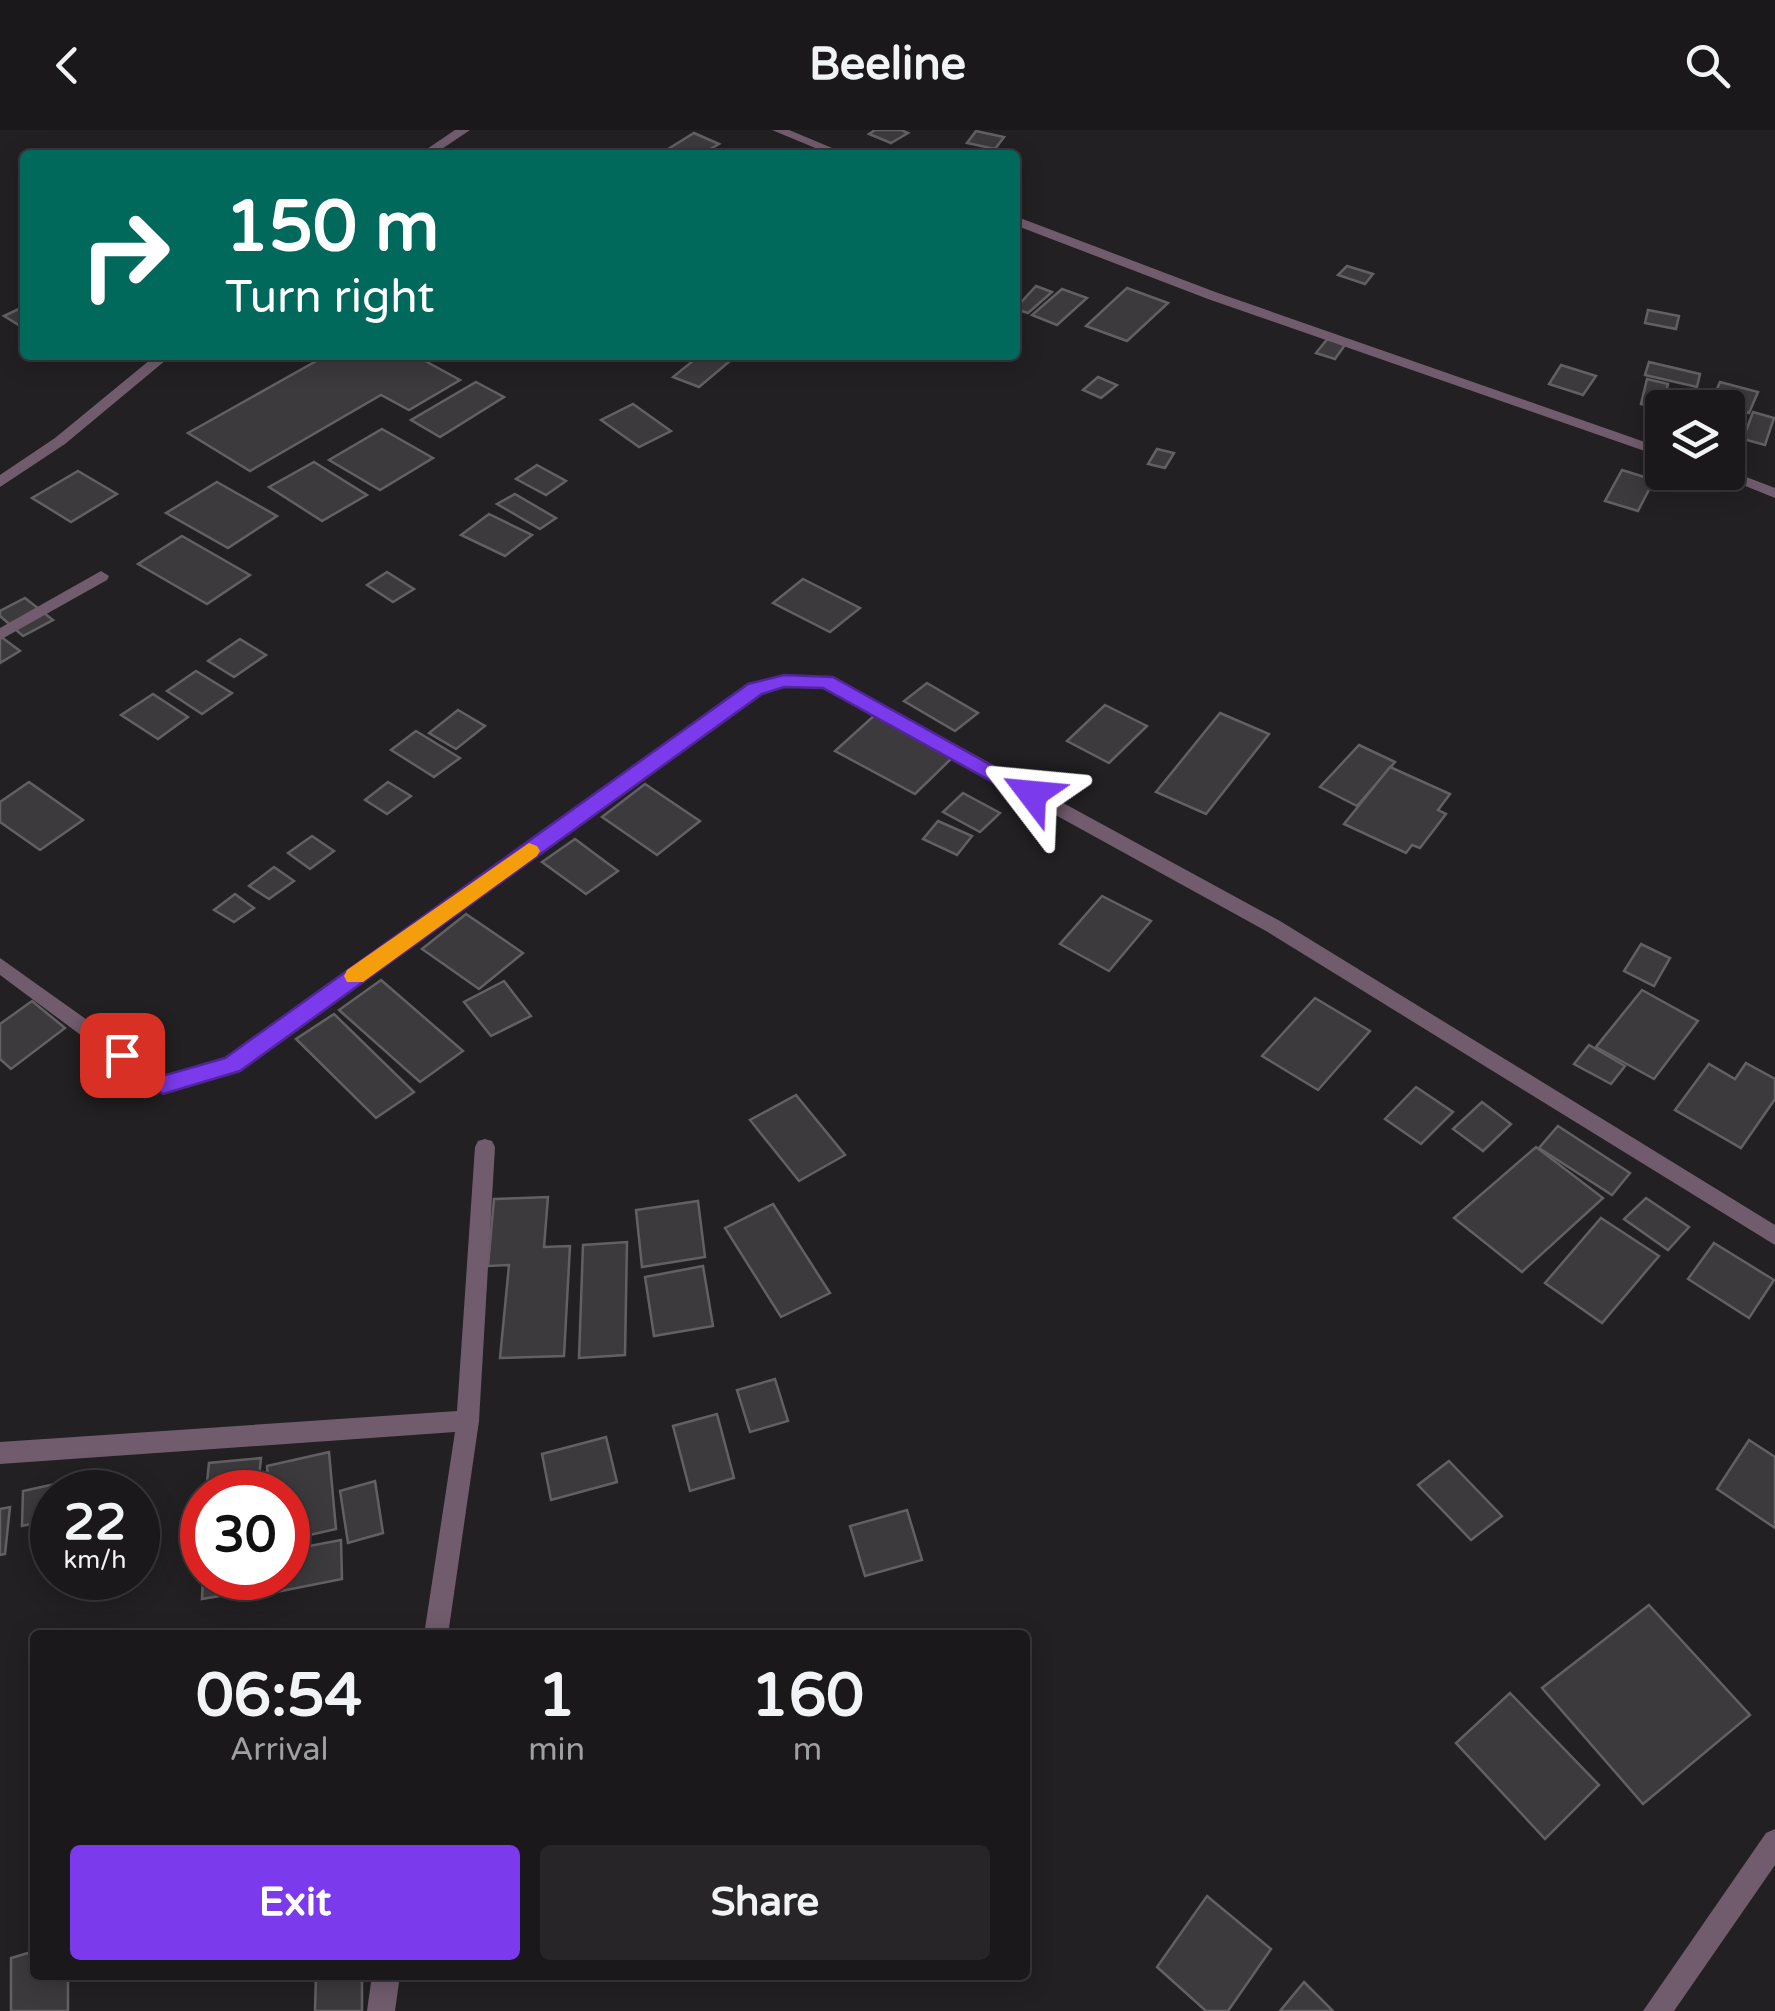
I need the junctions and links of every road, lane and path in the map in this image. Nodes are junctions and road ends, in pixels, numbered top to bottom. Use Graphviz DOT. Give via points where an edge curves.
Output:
graph roads {
  1 [pos="464,130"];
  2 [pos="778,130"];
  3 [pos="432,150"];
  4 [pos="830,150"];
  5 [pos="1020,222"];
  6 [pos="159,360"];
  7 [pos="1645,447"];
  8 [pos="1745,481"];
  9 [pos="0,482"];
  10 [pos="1775,492"];
  11 [pos="101,576"];
  12 [pos="0,635"];
  13 [pos="0,965"];
  14 [pos="484,1147"];
  15 [pos="1775,1236"];
  16 [pos="468,1421"];
  17 [pos="0,1453"];
  18 [pos="437,1630"];
  19 [pos="1775,1842"];
  20 [pos="385,1980"];
  21 [pos="380,2011"];
  22 [pos="1657,2011"];
  1 -- 3 [label="street"];
  2 -- 4 [label="street"];
  5 -- 7 [label="street"];
  6 -- 9 [label="street"];
  8 -- 10 [label="street"];
  11 -- 12 [label="street"];
  13 -- 15 [label="street" via="163,1085 232,1064 755,689 826,681 1273,926"];
  14 -- 16 [label="street"];
  16 -- 17 [label="street"];
  16 -- 18 [label="street"];
  19 -- 22 [label="street"];
  20 -- 21 [label="street"];
}
